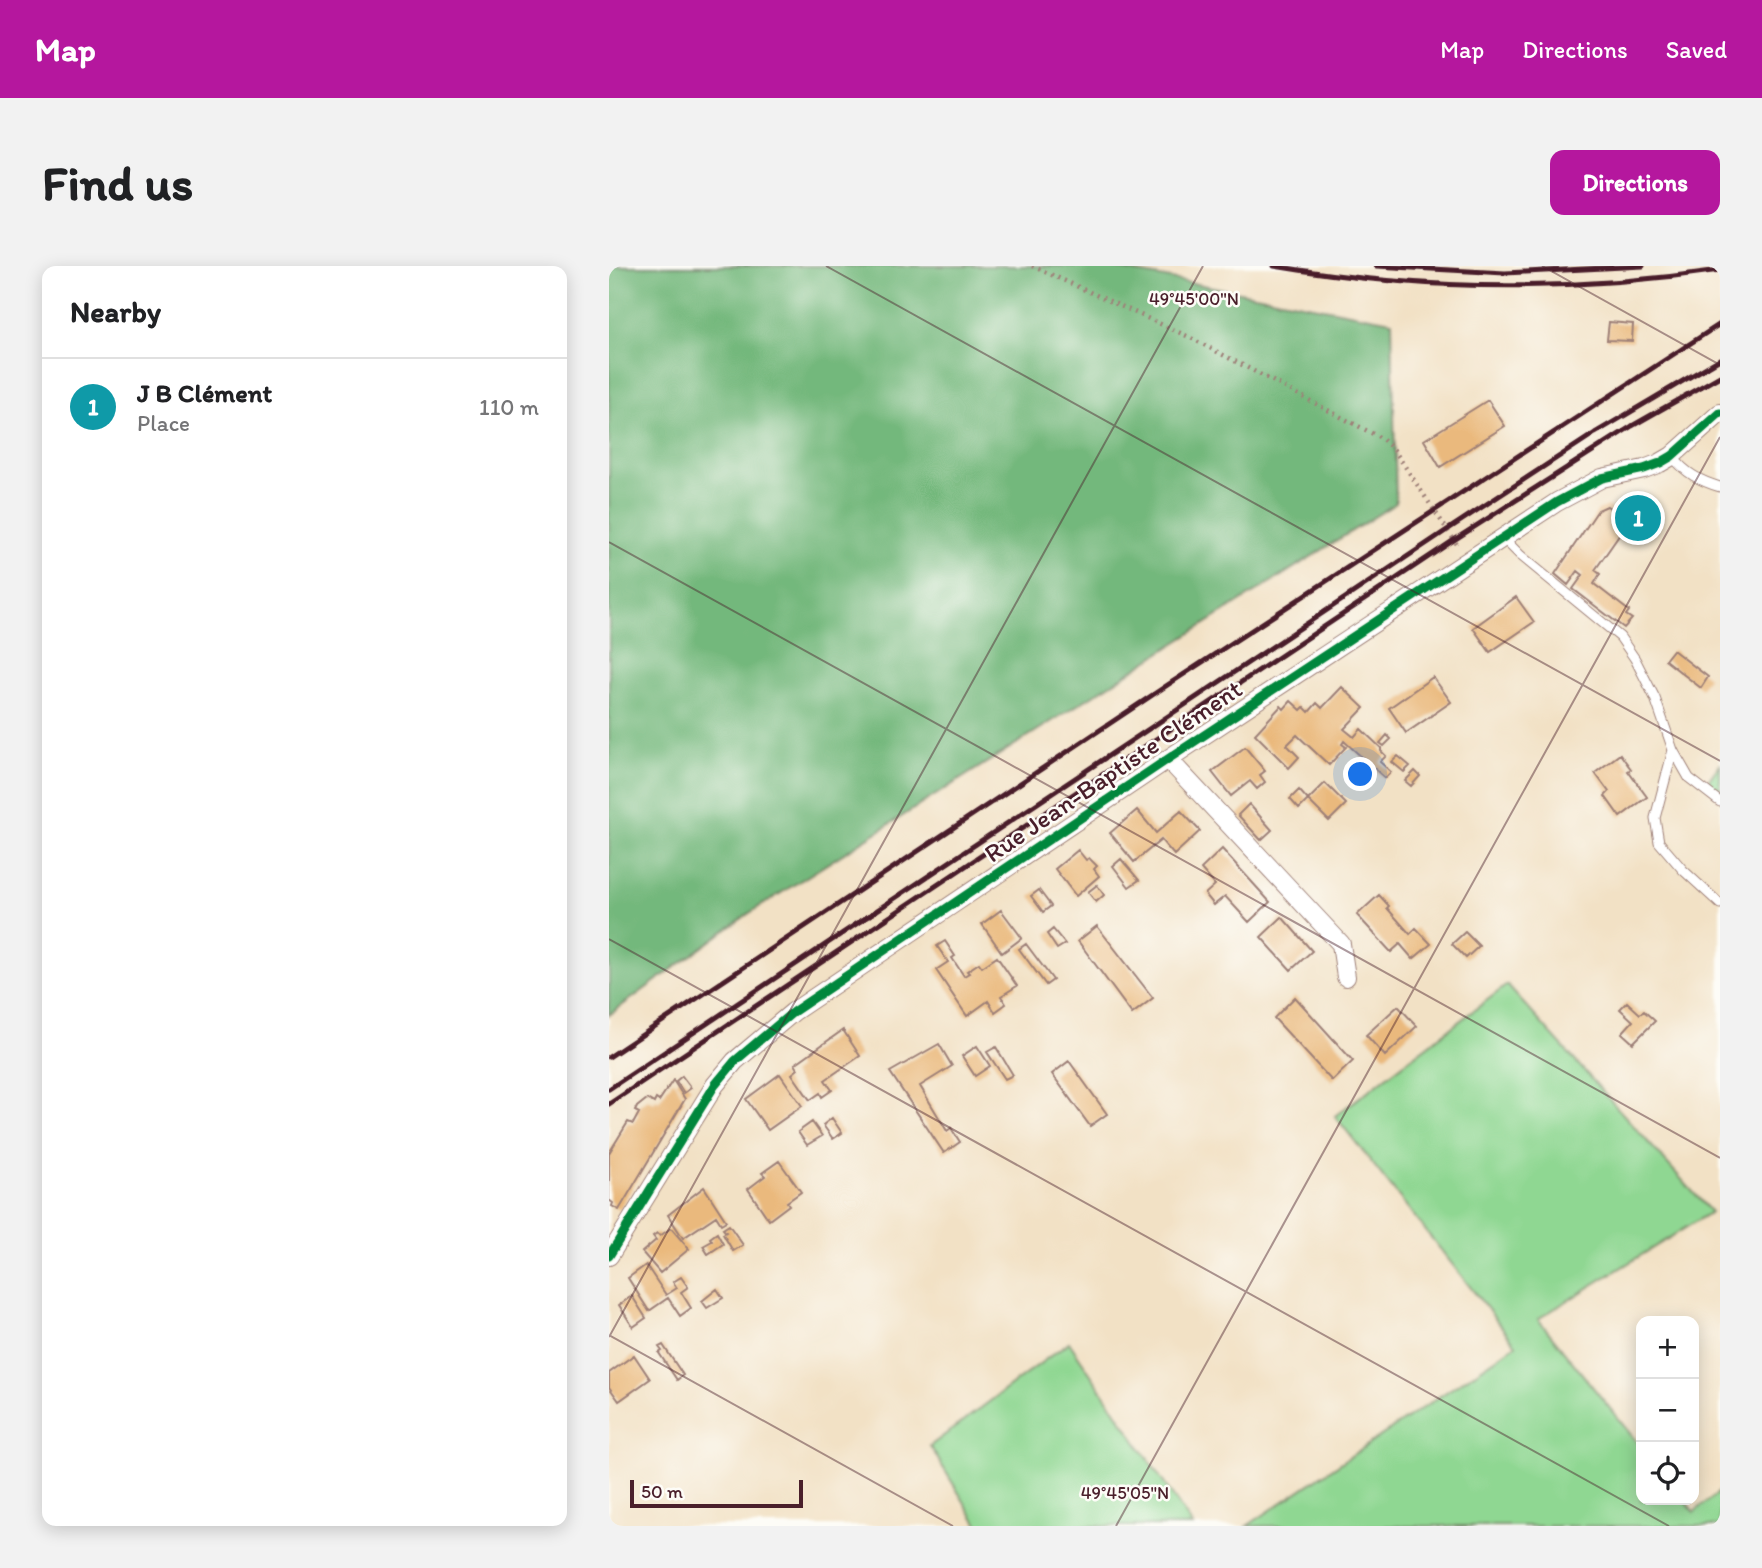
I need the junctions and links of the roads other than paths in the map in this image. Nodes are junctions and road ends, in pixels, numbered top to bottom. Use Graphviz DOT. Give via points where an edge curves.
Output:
graph roads {
  1 [pos="1720,413"];
  2 [pos="1672,456"];
  3 [pos="1720,487"];
  4 [pos="1503,538"];
  5 [pos="1673,750"];
  6 [pos="1168,759"];
  7 [pos="1720,802"];
  8 [pos="1720,904"];
  9 [pos="1346,978"];
  10 [pos="609,1256"];
  1 -- 2 [label="street, Rue Jean-Baptiste Clément"];
  2 -- 3 [label="lane" via="1700,481"];
  2 -- 4 [label="street, Rue Jean-Baptiste Clément" via="1583,486"];
  4 -- 5 [label="lane" via="1620,637 1655,698"];
  4 -- 6 [label="street, Rue Jean-Baptiste Clément"];
  5 -- 7 [label="lane" via="1689,778"];
  5 -- 8 [label="lane" via="1655,818 1659,842"];
  6 -- 9 [label="street" via="1341,944"];
  6 -- 10 [label="street, Rue Jean-Baptiste Clément" via="758,1040 715,1085"];
}
